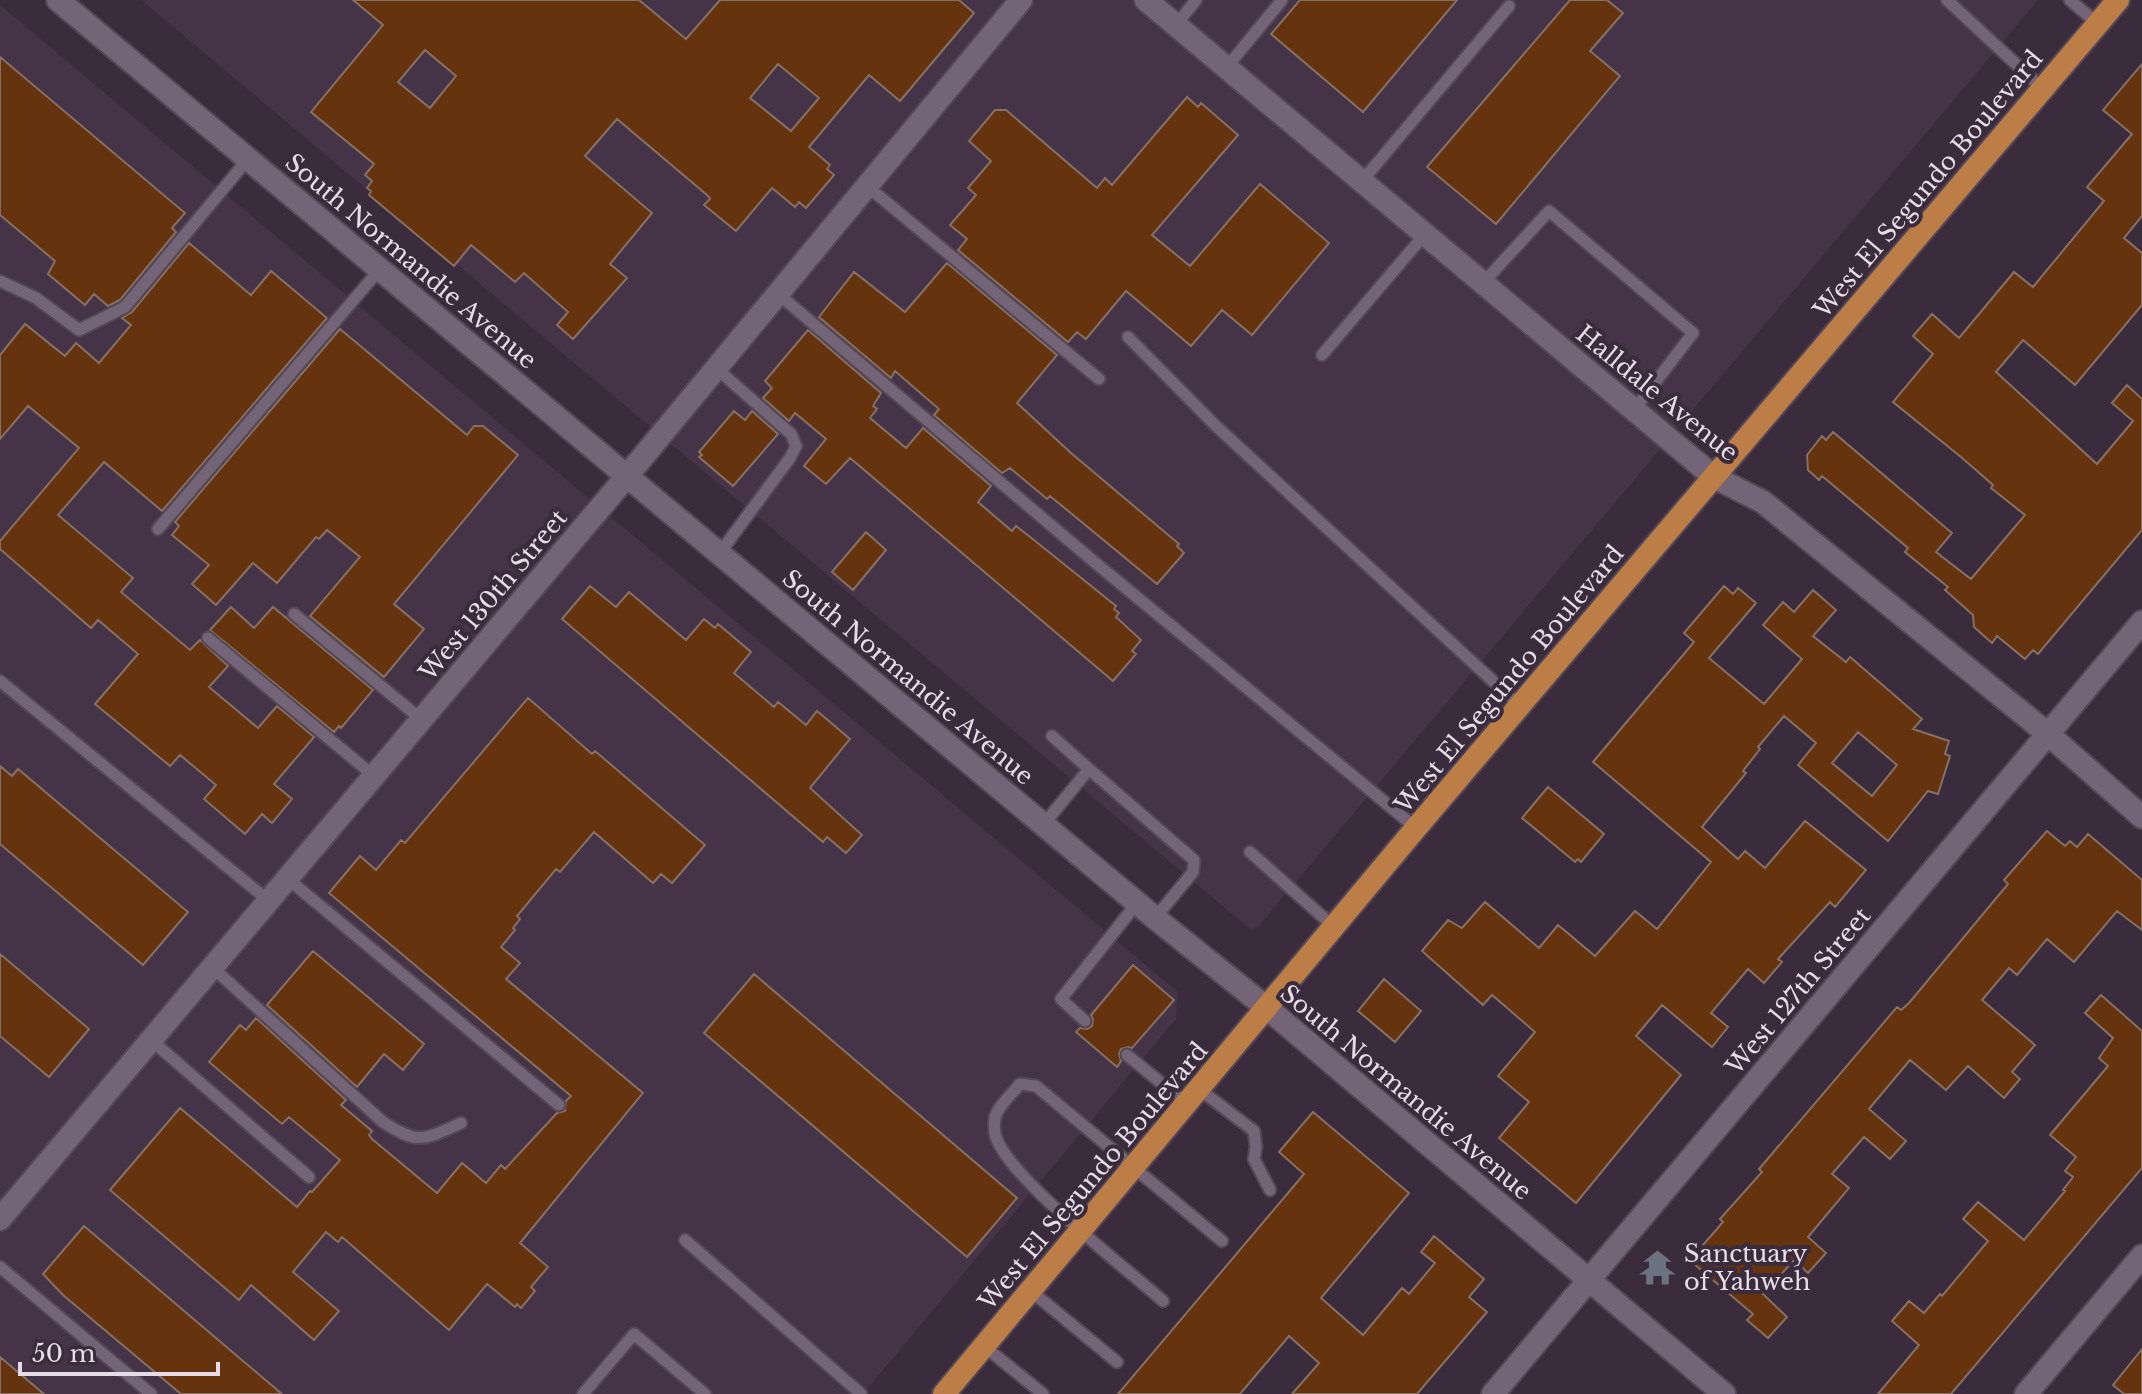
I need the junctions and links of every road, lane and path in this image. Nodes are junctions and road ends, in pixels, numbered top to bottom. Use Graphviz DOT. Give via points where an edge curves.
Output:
graph roads {
  1 [pos="58,0"];
  2 [pos="1021,0"];
  3 [pos="1146,0"];
  4 [pos="1196,0"];
  5 [pos="1282,0"];
  6 [pos="1947,0"];
  7 [pos="2070,0"];
  8 [pos="2118,0"];
  9 [pos="1509,6"];
  10 [pos="2098,24"];
  11 [pos="1176,25"];
  12 [pos="1227,67"];
  13 [pos="2043,89"];
  14 [pos="248,159"];
  15 [pos="1362,181"];
  16 [pos="867,186"];
  17 [pos="1425,234"];
  18 [pos="380,269"];
  19 [pos="0,281"];
  20 [pos="1483,283"];
  21 [pos="777,293"];
  22 [pos="1128,337"];
  23 [pos="1322,355"];
  24 [pos="716,368"];
  25 [pos="1099,379"];
  26 [pos="1634,410"];
  27 [pos="627,476"];
  28 [pos="1714,477"];
  29 [pos="158,529"];
  30 [pos="719,554"];
  31 [pos="294,614"];
  32 [pos="2142,622"];
  33 [pos="208,638"];
  34 [pos="0,681"];
  35 [pos="1520,706"];
  36 [pos="422,720"];
  37 [pos="2048,734"];
  38 [pos="1052,736"];
  39 [pos="1089,769"];
  40 [pos="374,776"];
  41 [pos="2142,817"];
  42 [pos="1044,824"];
  43 [pos="1416,828"];
  44 [pos="1250,852"];
  45 [pos="288,879"];
  46 [pos="269,901"];
  47 [pos="1137,903"];
  48 [pos="1155,918"];
  49 [pos="1334,927"];
  50 [pos="213,968"];
  51 [pos="1267,1008"];
  52 [pos="1085,1021"];
  53 [pos="151,1040"];
  54 [pos="1127,1055"];
  55 [pos="1193,1097"];
  56 [pos="559,1105"];
  57 [pos="461,1123"];
  58 [pos="1134,1168"];
  59 [pos="309,1177"];
  60 [pos="1270,1190"];
  61 [pos="0,1219"];
  62 [pos="1081,1230"];
  63 [pos="685,1240"];
  64 [pos="1222,1241"];
  65 [pos="2142,1256"];
  66 [pos="0,1267"];
  67 [pos="1589,1280"];
  68 [pos="1031,1291"];
  69 [pos="1163,1301"];
  70 [pos="984,1346"];
  71 [pos="1117,1362"];
  72 [pos="151,1394"];
  73 [pos="583,1394"];
  74 [pos="705,1394"];
  75 [pos="861,1394"];
  76 [pos="944,1394"];
  77 [pos="1043,1394"];
  78 [pos="1493,1394"];
  79 [pos="1724,1394"];
  80 [pos="2026,1394"];
  1 -- 14 [label="street, South Normandie Avenue"];
  2 -- 16 [label="street, West 130th Street"];
  3 -- 11 [label="street, Halldale Avenue"];
  4 -- 11 [label="lane"];
  5 -- 12 [label="lane"];
  6 -- 13 [label="lane"];
  7 -- 10 [label="lane"];
  8 -- 10 [label="main road, West El Segundo Boulevard"];
  9 -- 15 [label="lane"];
  10 -- 13 [label="main road, West El Segundo Boulevard"];
  11 -- 12 [label="street, Halldale Avenue"];
  12 -- 15 [label="street, Halldale Avenue"];
  13 -- 28 [label="main road, West El Segundo Boulevard"];
  14 -- 18 [label="street, South Normandie Avenue"];
  14 -- 19 [label="lane" via="125,307 79,330 36,298"];
  15 -- 17 [label="street, Halldale Avenue"];
  16 -- 21 [label="street, West 130th Street"];
  16 -- 25 [label="lane"];
  17 -- 20 [label="street, Halldale Avenue"];
  17 -- 23 [label="lane"];
  18 -- 27 [label="street, South Normandie Avenue"];
  18 -- 29 [label="lane"];
  20 -- 26 [label="street, Halldale Avenue"];
  20 -- 26 [label="lane" via="1549,211 1693,333"];
  21 -- 24 [label="street, West 130th Street"];
  21 -- 43 [label="lane"];
  22 -- 35 [label="lane" via="1216,426"];
  24 -- 27 [label="street, West 130th Street"];
  24 -- 30 [label="lane" via="791,434 796,446"];
  26 -- 28 [label="street, Halldale Avenue"];
  27 -- 30 [label="street, South Normandie Avenue"];
  27 -- 36 [label="street, West 130th Street"];
  28 -- 35 [label="main road, West El Segundo Boulevard"];
  28 -- 37 [label="street, Halldale Avenue" via="1763,502"];
  30 -- 42 [label="street, South Normandie Avenue"];
  31 -- 36 [label="lane"];
  32 -- 37 [label="street, West 127th Street"];
  33 -- 40 [label="lane"];
  34 -- 46 [label="lane"];
  35 -- 43 [label="main road, West El Segundo Boulevard"];
  36 -- 40 [label="street, West 130th Street"];
  37 -- 41 [label="street, Halldale Avenue"];
  37 -- 67 [label="street, West 127th Street"];
  38 -- 39 [label="lane"];
  39 -- 42 [label="lane"];
  39 -- 48 [label="lane" via="1194,860 1193,872"];
  40 -- 45 [label="street, West 130th Street"];
  42 -- 47 [label="street, South Normandie Avenue"];
  43 -- 49 [label="main road, West El Segundo Boulevard"];
  44 -- 49 [label="lane"];
  45 -- 46 [label="street, West 130th Street"];
  45 -- 56 [label="lane"];
  46 -- 50 [label="street, West 130th Street"];
  47 -- 48 [label="street, South Normandie Avenue"];
  47 -- 52 [label="lane" via="1061,999"];
  48 -- 51 [label="street, South Normandie Avenue"];
  49 -- 51 [label="main road, West El Segundo Boulevard"];
  50 -- 53 [label="street, West 130th Street"];
  50 -- 57 [label="lane" via="405,1136 429,1137"];
  51 -- 55 [label="main road, West El Segundo Boulevard"];
  51 -- 67 [label="street, South Normandie Avenue"];
  53 -- 59 [label="lane"];
  53 -- 61 [label="street, West 130th Street"];
  54 -- 55 [label="lane"];
  55 -- 58 [label="main road, West El Segundo Boulevard"];
  55 -- 60 [label="lane" via="1254,1131 1254,1159"];
  58 -- 62 [label="main road, West El Segundo Boulevard"];
  58 -- 62 [label="lane" via="1036,1086 1020,1084 995,1115 995,1136 1031,1184"];
  58 -- 64 [label="lane"];
  62 -- 68 [label="main road, West El Segundo Boulevard"];
  62 -- 69 [label="lane"];
  63 -- 75 [label="lane"];
  65 -- 80 [label="street"];
  66 -- 72 [label="lane"];
  67 -- 78 [label="street, West 127th Street"];
  67 -- 79 [label="street, South Normandie Avenue"];
  68 -- 70 [label="main road, West El Segundo Boulevard"];
  68 -- 71 [label="lane"];
  70 -- 76 [label="main road, West El Segundo Boulevard"];
  70 -- 77 [label="lane"];
  73 -- 74 [label="lane" via="634,1334"];
}
